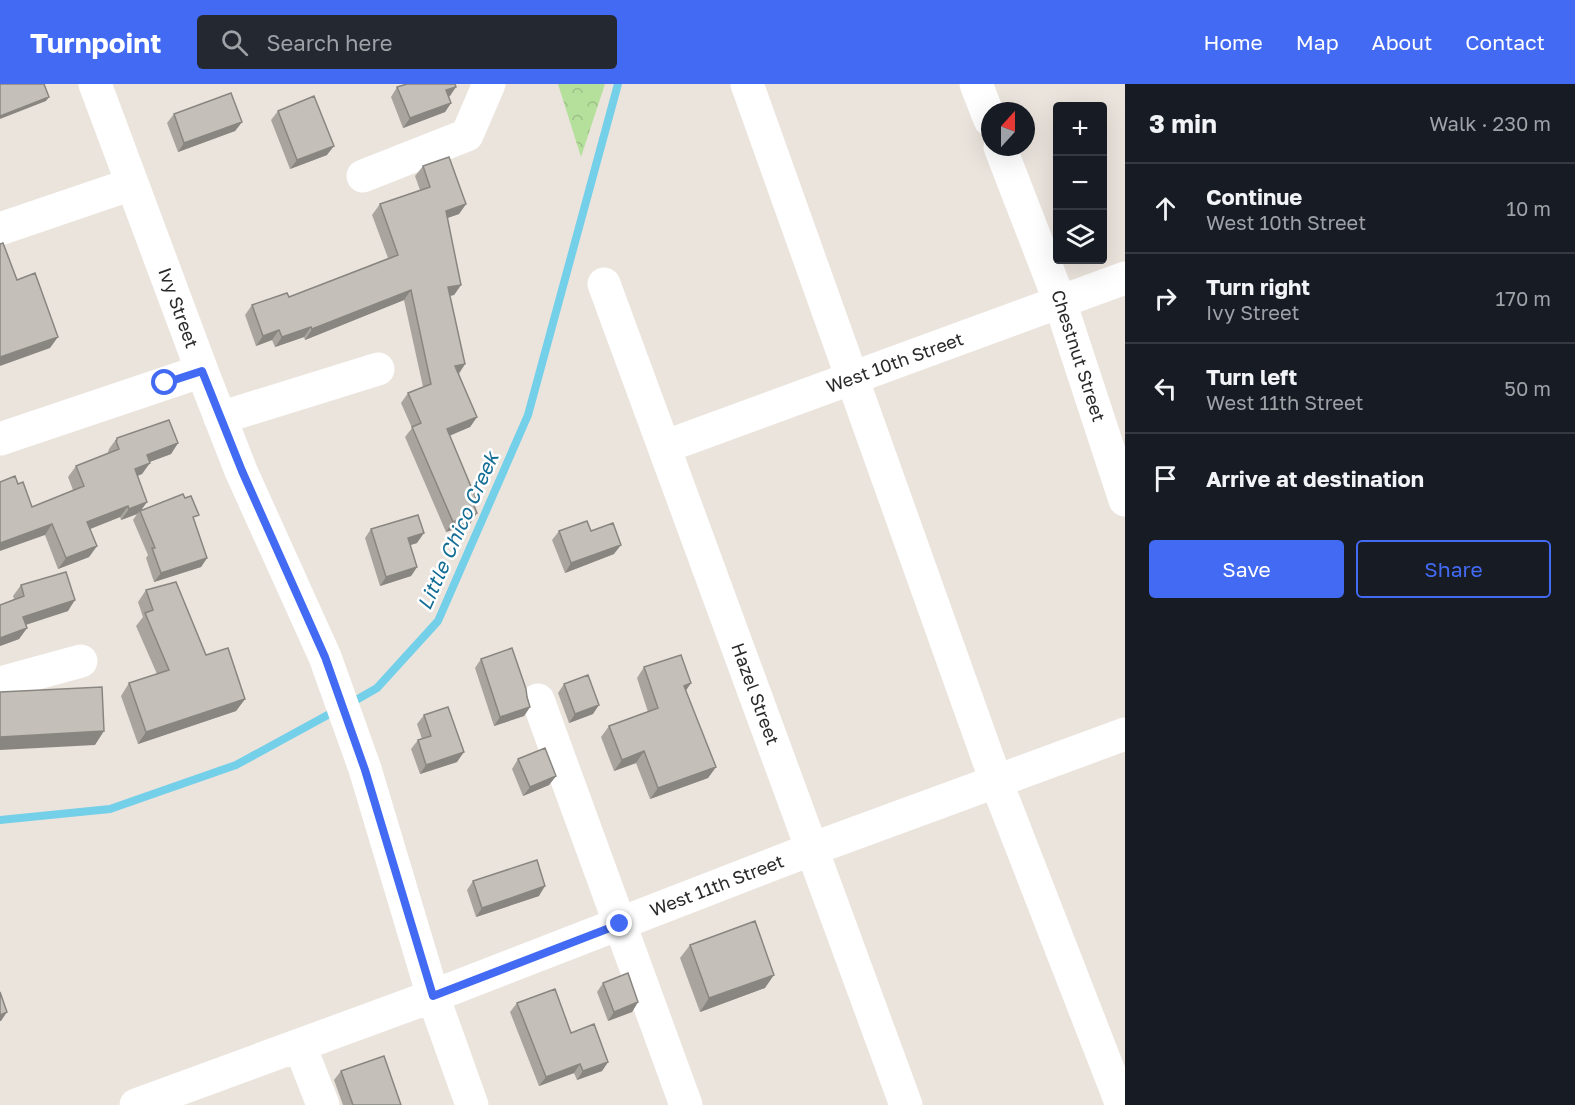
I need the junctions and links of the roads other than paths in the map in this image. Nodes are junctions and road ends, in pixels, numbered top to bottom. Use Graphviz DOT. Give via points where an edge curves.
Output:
graph roads {
  1 [pos="95,84"];
  2 [pos="489,84"];
  3 [pos="747,84"];
  4 [pos="976,84"];
  5 [pos="983,102"];
  6 [pos="1003,156"];
  7 [pos="363,176"];
  8 [pos="132,184"];
  9 [pos="0,229"];
  10 [pos="1125,278"];
  11 [pos="604,284"];
  12 [pos="1060,302"];
  13 [pos="378,369"];
  14 [pos="202,371"];
  15 [pos="852,378"];
  16 [pos="220,418"];
  17 [pos="0,439"];
  18 [pos="664,447"];
  19 [pos="1125,500"];
  20 [pos="81,662"];
  21 [pos="0,683"];
  22 [pos="538,700"];
  23 [pos="1125,734"];
  24 [pos="996,782"];
  25 [pos="812,849"];
  26 [pos="620,924"];
  27 [pos="433,996"];
  28 [pos="300,1046"];
  29 [pos="136,1105"];
  30 [pos="323,1105"];
  31 [pos="472,1105"];
  32 [pos="686,1105"];
  33 [pos="906,1105"];
  34 [pos="1122,1105"];
  1 -- 8 [label="street, Ivy Street"];
  2 -- 7 [label="street" via="468,135"];
  3 -- 15 [label="street"];
  4 -- 5 [label="street"];
  6 -- 12 [label="street, Chestnut Street"];
  8 -- 9 [label="street"];
  8 -- 14 [label="street, Ivy Street"];
  10 -- 12 [label="street, West 10th Street"];
  11 -- 18 [label="street, Hazel Street"];
  12 -- 15 [label="street, West 10th Street"];
  12 -- 19 [label="street, Chestnut Street"];
  13 -- 16 [label="street"];
  14 -- 16 [label="street, Ivy Street"];
  14 -- 17 [label="street"];
  15 -- 18 [label="street, West 10th Street"];
  15 -- 24 [label="street"];
  16 -- 27 [label="street, Ivy Street" via="325,657 363,765"];
  18 -- 25 [label="street, Hazel Street"];
  20 -- 21 [label="street"];
  22 -- 26 [label="street"];
  23 -- 24 [label="street, West 11th Street"];
  24 -- 25 [label="street, West 11th Street"];
  24 -- 34 [label="street"];
  25 -- 26 [label="street, West 11th Street"];
  25 -- 33 [label="street, Hazel Street"];
  26 -- 27 [label="street, West 11th Street"];
  26 -- 32 [label="street"];
  27 -- 28 [label="street, West 11th Street"];
  27 -- 31 [label="street, Ivy Street"];
  28 -- 29 [label="street, West 11th Street"];
  28 -- 30 [label="street"];
}
